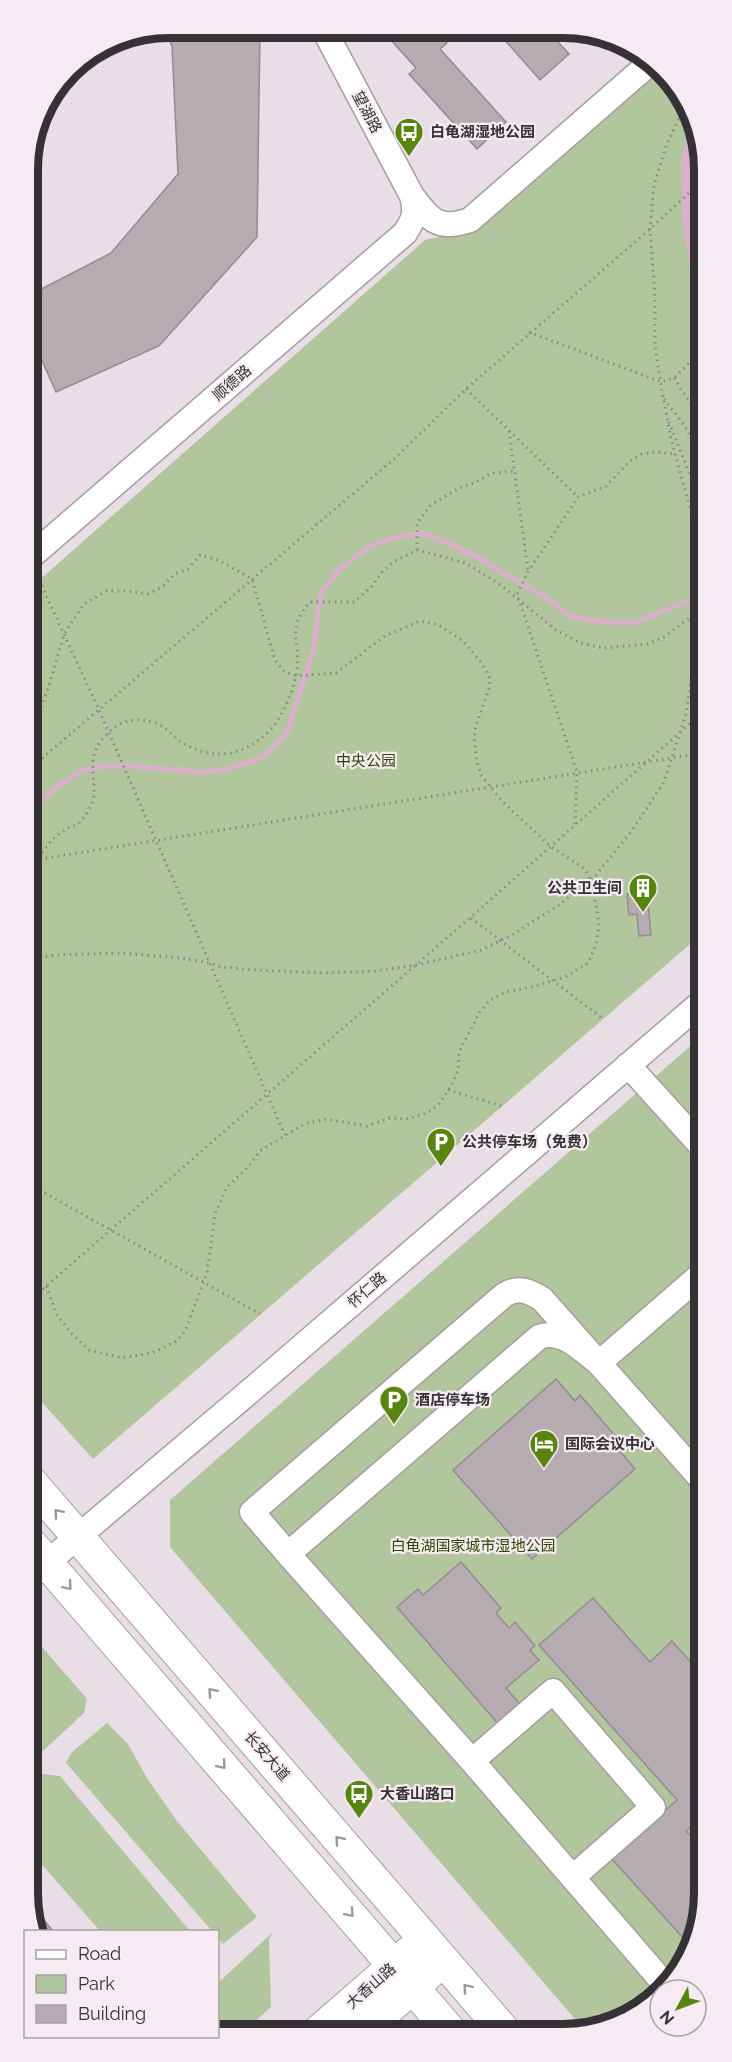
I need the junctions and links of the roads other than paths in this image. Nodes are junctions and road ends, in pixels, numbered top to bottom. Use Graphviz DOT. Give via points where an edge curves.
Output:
graph roads {
  1 [pos="328,38"];
  2 [pos="645,67"];
  3 [pos="412,196"];
  4 [pos="38,550"];
  5 [pos="694,1009"];
  6 [pos="628,1065"];
  7 [pos="694,1138"];
  8 [pos="694,1281"];
  9 [pos="599,1363"];
  10 [pos="694,1463"];
  11 [pos="38,1490"];
  12 [pos="78,1536"];
  13 [pos="288,1554"];
  14 [pos="38,1559"];
  15 [pos="38,1564"];
  16 [pos="472,1761"];
  17 [pos="573,1877"];
  18 [pos="434,1951"];
  19 [pos="404,1976"];
  20 [pos="659,1978"];
  21 [pos="330,2024"];
  22 [pos="366,2024"];
  23 [pos="444,2024"];
  24 [pos="498,2024"];
  1 -- 3 [label="street, 望湖路"];
  2 -- 3 [label="street, 望湖路" via="470,220 440,224 429,218"];
  3 -- 4 [label="street, 顺德路" via="416,211 405,233"];
  5 -- 6 [label="street, 怀仁路"];
  6 -- 7 [label="street"];
  6 -- 12 [label="street, 怀仁路"];
  8 -- 9 [label="street"];
  9 -- 10 [label="street"];
  9 -- 13 [label="street" via="565,1338 555,1334 539,1337"];
  9 -- 13 [label="street" via="543,1299 531,1292 512,1290 252,1512"];
  12 -- 11 [label="main road, 长安大道, one-way"];
  12 -- 14 [label="street, 怀仁路"];
  18 -- 12 [label="main road, 长安大道, one-way"];
  13 -- 16 [label="street"];
  15 -- 19 [label="main road, one-way"];
  16 -- 17 [label="street"];
  16 -- 17 [label="street" via="553,1691 653,1807"];
  17 -- 20 [label="street"];
  18 -- 19 [label="main road, 大香山路"];
  24 -- 18 [label="main road, 长安大道, one-way"];
  19 -- 21 [label="main road, 大香山路"];
  19 -- 22 [label="main road, 大香山路"];
  19 -- 23 [label="main road"];
}
